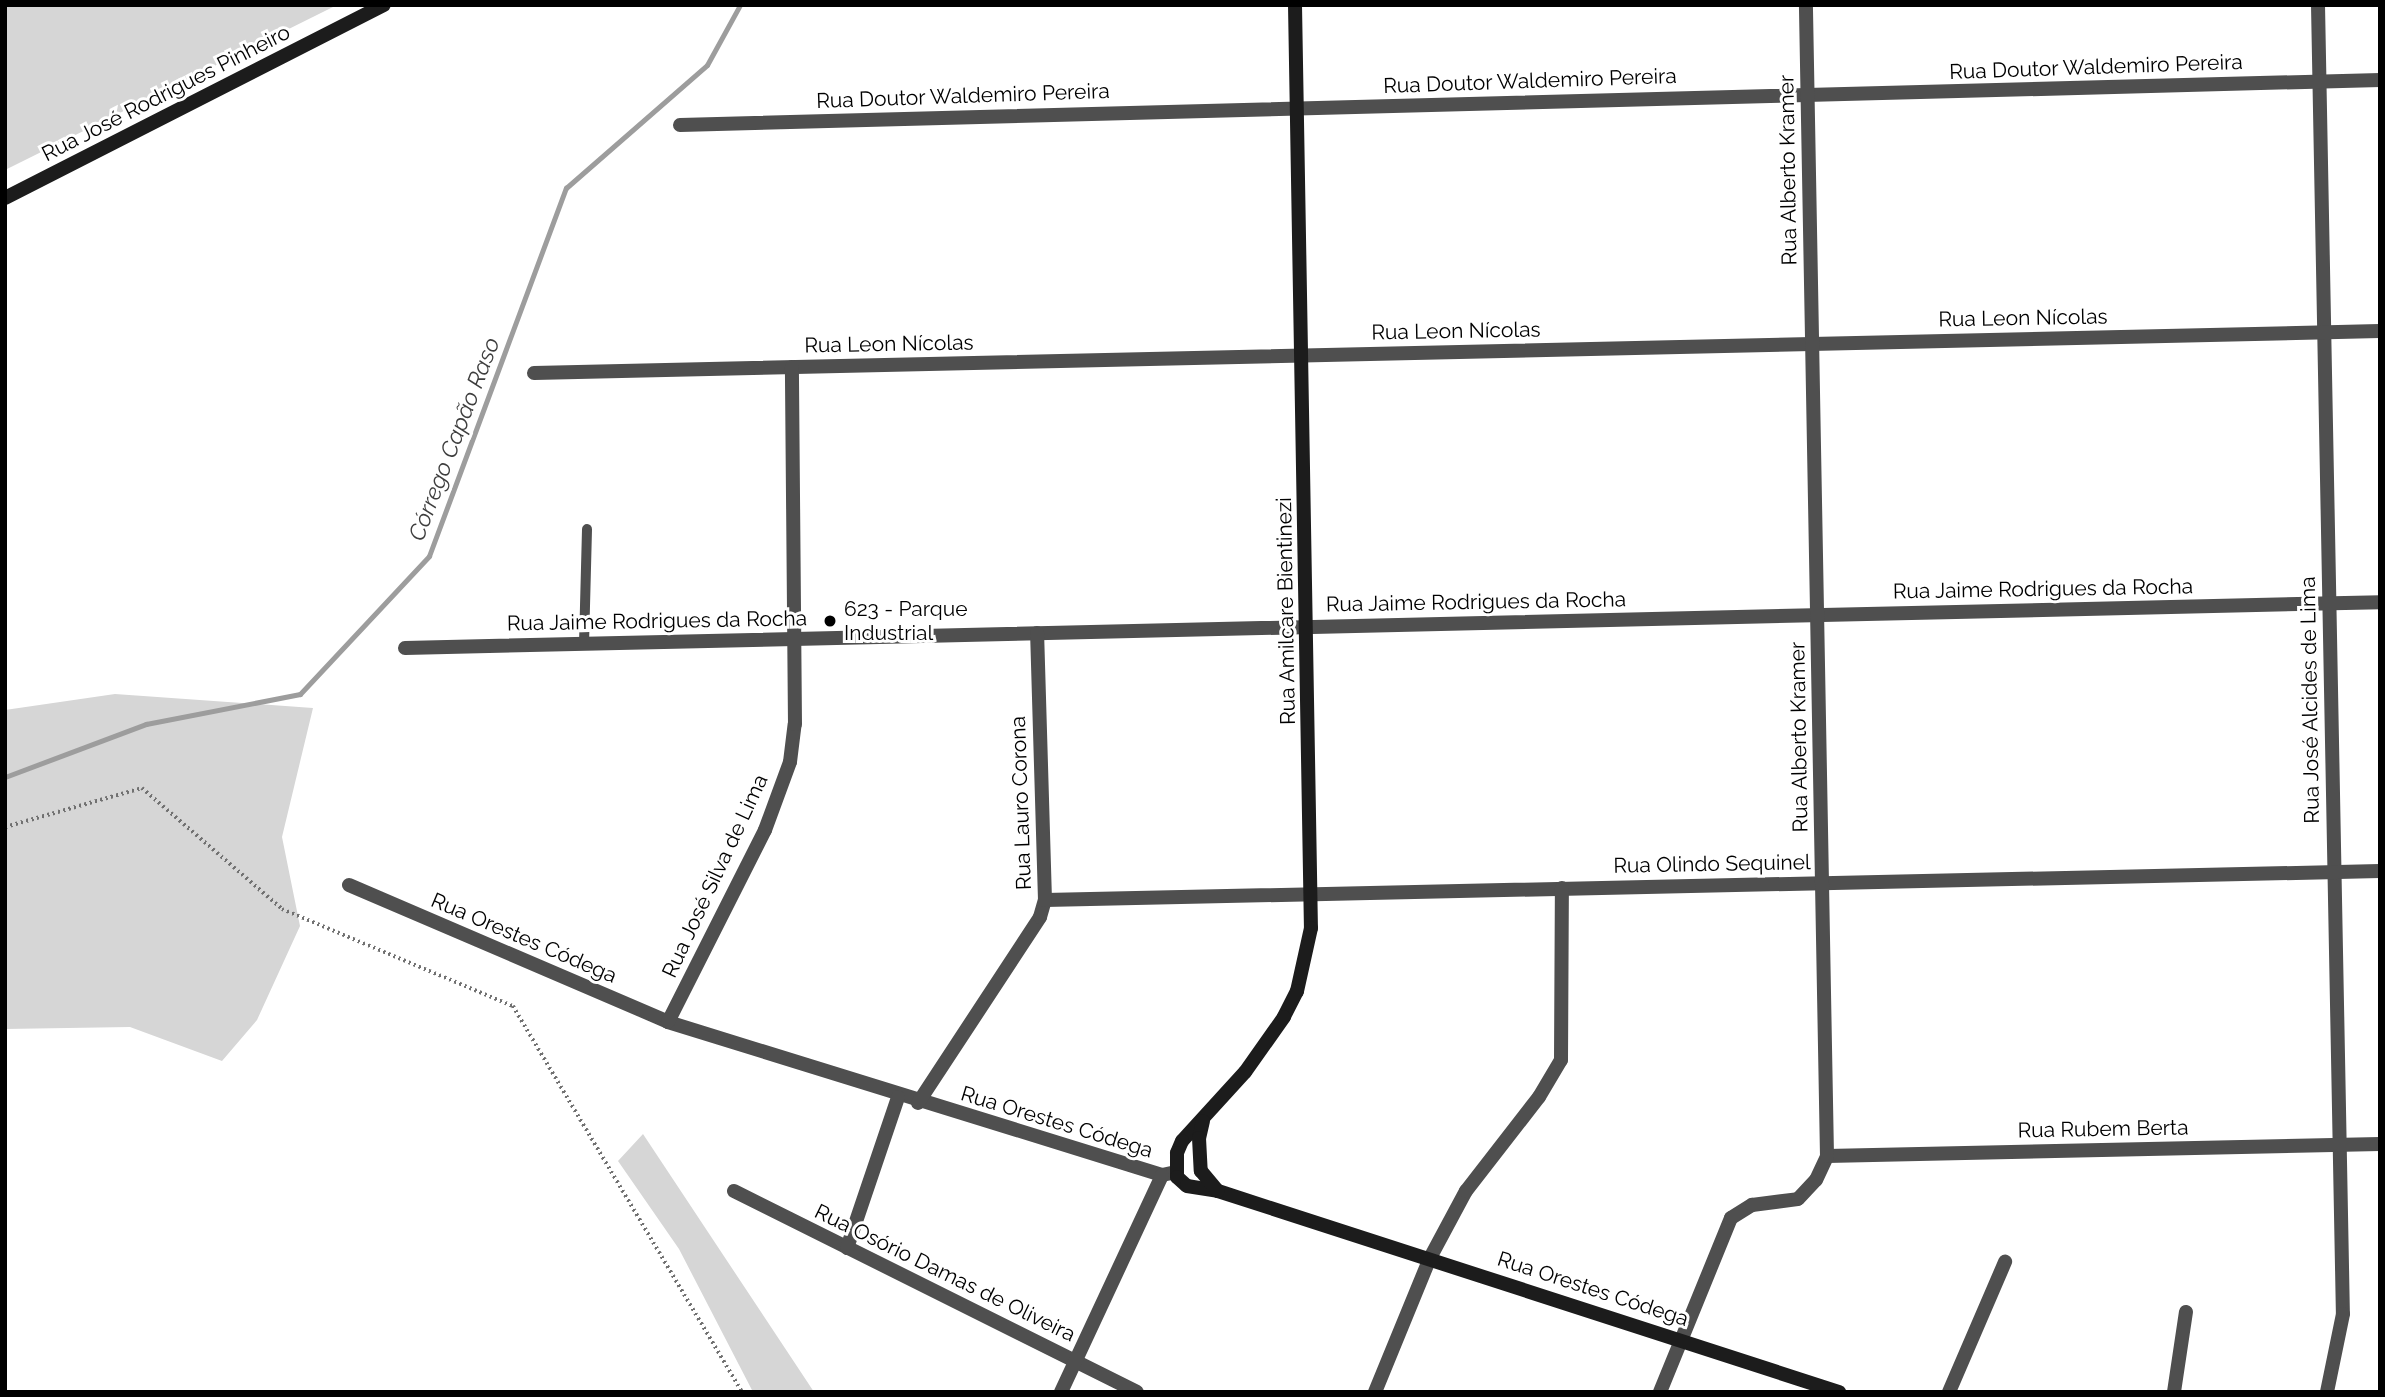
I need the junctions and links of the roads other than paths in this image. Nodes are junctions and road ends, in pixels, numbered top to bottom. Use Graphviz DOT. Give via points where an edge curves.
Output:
graph roads {
  1 [pos="384,5"];
  2 [pos="1295,5"];
  3 [pos="1806,5"];
  4 [pos="2318,5"];
  5 [pos="2380,80"];
  6 [pos="2319,82"];
  7 [pos="1808,95"];
  8 [pos="1297,109"];
  9 [pos="680,125"];
  10 [pos="5,198"];
  11 [pos="2380,331"];
  12 [pos="2324,333"];
  13 [pos="1812,344"];
  14 [pos="1302,355"];
  15 [pos="792,367"];
  16 [pos="534,373"];
  17 [pos="587,529"];
  18 [pos="2380,602"];
  19 [pos="2329,604"];
  20 [pos="1817,615"];
  21 [pos="1307,627"];
  22 [pos="1037,633"];
  23 [pos="794,639"];
  24 [pos="584,644"];
  25 [pos="405,648"];
  26 [pos="2380,871"];
  27 [pos="2334,872"];
  28 [pos="1822,883"];
  29 [pos="349,885"];
  30 [pos="1562,888"];
  31 [pos="1312,894"];
  32 [pos="1045,900"];
  33 [pos="668,1022"];
  34 [pos="898,1097"];
  35 [pos="918,1103"];
  36 [pos="1203,1121"];
  37 [pos="2380,1144"];
  38 [pos="2340,1145"];
  39 [pos="1828,1156"];
  40 [pos="1169,1174"];
  41 [pos="734,1191"];
  42 [pos="1218,1191"];
  43 [pos="847,1248"];
  44 [pos="1430,1258"];
  45 [pos="2005,1262"];
  46 [pos="2186,1312"];
  47 [pos="1684,1341"];
  48 [pos="1075,1361"];
  49 [pos="1060,1392"];
  50 [pos="1137,1392"];
  51 [pos="1376,1392"];
  52 [pos="1660,1392"];
  53 [pos="1839,1392"];
  54 [pos="1949,1392"];
  55 [pos="2174,1392"];
  56 [pos="2327,1392"];
  1 -- 10 [label="main road, Rua José Rodrigues Pinheiro"];
  2 -- 8 [label="main road, Rua Amilcare Bientinezi"];
  3 -- 7 [label="street, Rua Alberto Kramer"];
  4 -- 6 [label="street, Rua José Alcides de Lima"];
  5 -- 6 [label="street, Rua Doutor Waldemiro Pereira"];
  6 -- 7 [label="street, Rua Doutor Waldemiro Pereira"];
  6 -- 12 [label="street, Rua José Alcides de Lima"];
  7 -- 8 [label="street, Rua Doutor Waldemiro Pereira"];
  7 -- 13 [label="street, Rua Alberto Kramer"];
  8 -- 9 [label="street, Rua Doutor Waldemiro Pereira"];
  8 -- 14 [label="main road, Rua Amilcare Bientinezi"];
  11 -- 12 [label="street, Rua Leon Nícolas"];
  12 -- 13 [label="street, Rua Leon Nícolas"];
  12 -- 19 [label="street, Rua José Alcides de Lima"];
  13 -- 14 [label="street, Rua Leon Nícolas"];
  13 -- 20 [label="street, Rua Alberto Kramer"];
  14 -- 15 [label="street, Rua Leon Nícolas"];
  14 -- 21 [label="main road, Rua Amilcare Bientinezi"];
  15 -- 16 [label="street, Rua Leon Nícolas"];
  15 -- 23 [label="street, Rua José Silva de Lima"];
  17 -- 24 [label="lane"];
  18 -- 19 [label="street, Rua Jaime Rodrigues da Rocha"];
  19 -- 20 [label="street, Rua Jaime Rodrigues da Rocha"];
  19 -- 27 [label="street, Rua José Alcides de Lima"];
  20 -- 21 [label="street, Rua Jaime Rodrigues da Rocha"];
  20 -- 28 [label="street, Rua Alberto Kramer"];
  21 -- 22 [label="street, Rua Jaime Rodrigues da Rocha"];
  21 -- 31 [label="main road, Rua Amilcare Bientinezi"];
  22 -- 23 [label="street, Rua Jaime Rodrigues da Rocha"];
  22 -- 32 [label="street, Rua Lauro Corona"];
  23 -- 24 [label="street, Rua Jaime Rodrigues da Rocha"];
  23 -- 33 [label="street, Rua José Silva de Lima" via="794,740 783,783 765,830"];
  24 -- 25 [label="street, Rua Jaime Rodrigues da Rocha"];
  26 -- 27 [label="street, Rua Olindo Sequinel"];
  27 -- 28 [label="street, Rua Olindo Sequinel"];
  27 -- 38 [label="street, Rua José Alcides de Lima"];
  28 -- 30 [label="street, Rua Olindo Sequinel"];
  28 -- 39 [label="street, Rua Alberto Kramer"];
  29 -- 33 [label="street, Rua Orestes Códega"];
  30 -- 31 [label="street, Rua Olindo Sequinel"];
  30 -- 44 [label="street" via="1561,1060 1539,1097 1466,1191"];
  31 -- 32 [label="street, Rua Olindo Sequinel"];
  31 -- 36 [label="main road, Rua Amilcare Bientinezi" via="1308,950 1297,991 1265,1048"];
  32 -- 35 [label="street, Rua Lauro Corona" via="1033,931"];
  33 -- 34 [label="street, Rua Orestes Códega"];
  34 -- 35 [label="street, Rua Orestes Códega"];
  34 -- 43 [label="street"];
  35 -- 40 [label="street, Rua Orestes Códega"];
  36 -- 40 [label="main road, Rua Amilcare Bientinezi" via="1182,1141"];
  36 -- 42 [label="main road" via="1201,1171"];
  37 -- 38 [label="street, Rua Rubem Berta"];
  38 -- 39 [label="street, Rua Rubem Berta"];
  38 -- 56 [label="street, Rua José Alcides de Lima" via="2343,1322"];
  39 -- 47 [label="street" via="1816,1180 1798,1199 1752,1205 1731,1218"];
  40 -- 42 [label="main road, Rua Orestes Códega" via="1187,1186"];
  40 -- 48 [label="street, Rua Amilcare Bientinezi"];
  41 -- 43 [label="street, Rua Osório Damas de Oliveira"];
  42 -- 44 [label="main road, Rua Orestes Códega"];
  43 -- 48 [label="street, Rua Osório Damas de Oliveira"];
  44 -- 47 [label="main road, Rua Orestes Códega"];
  44 -- 51 [label="street"];
  45 -- 54 [label="street"];
  46 -- 55 [label="street"];
  47 -- 52 [label="street"];
  47 -- 53 [label="main road, Rua Orestes Códega"];
  48 -- 49 [label="street, Rua Amilcare Bientinezi"];
  48 -- 50 [label="street, Rua Osório Damas de Oliveira"];
}
